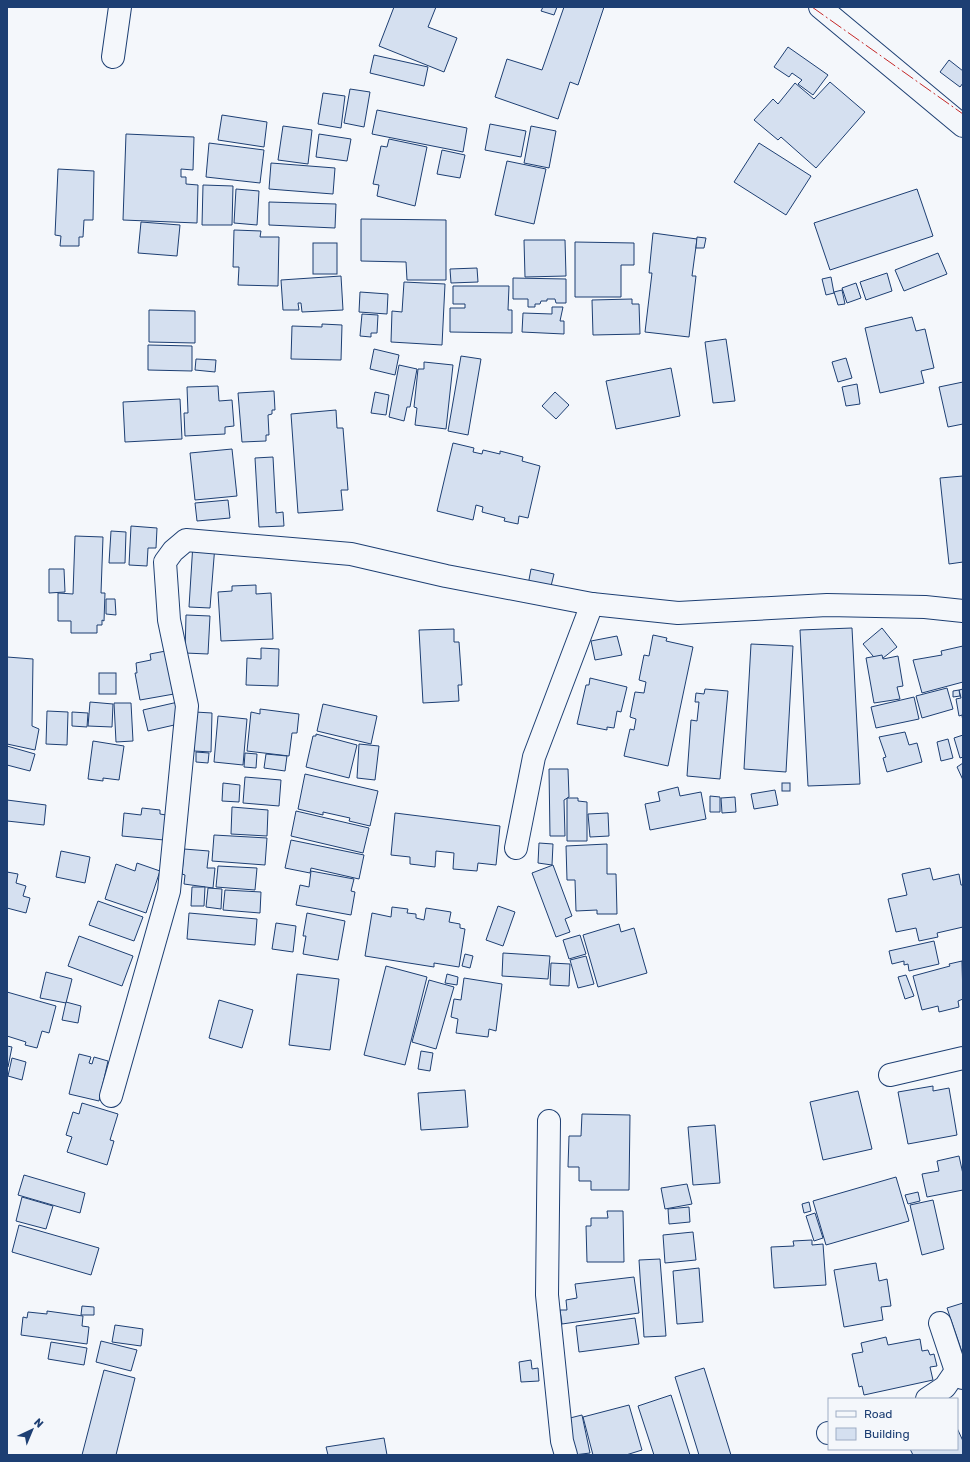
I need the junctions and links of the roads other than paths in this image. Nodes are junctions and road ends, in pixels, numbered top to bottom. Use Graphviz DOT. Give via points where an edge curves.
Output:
graph roads {
  1 [pos="120,7"];
  2 [pos="820,7"];
  3 [pos="112,57"];
  4 [pos="963,126"];
  5 [pos="592,604"];
  6 [pos="963,611"];
  7 [pos="516,848"];
  8 [pos="963,1058"];
  9 [pos="890,1075"];
  10 [pos="110,1096"];
  11 [pos="549,1121"];
  12 [pos="940,1323"];
  13 [pos="959,1374"];
  14 [pos="928,1398"];
  15 [pos="566,1455"];
  1 -- 3 [label="street"];
  2 -- 4 [label="street"];
  5 -- 6 [label="street" via="678,613 827,605 925,607"];
  5 -- 7 [label="street" via="534,757"];
  5 -- 10 [label="street" via="446,576 351,554 186,540 173,551 165,562 169,620 187,706 169,891"];
  8 -- 9 [label="street"];
  11 -- 15 [label="street" via="547,1295 562,1441"];
  12 -- 13 [label="street"];
  13 -- 14 [label="street"];
}
